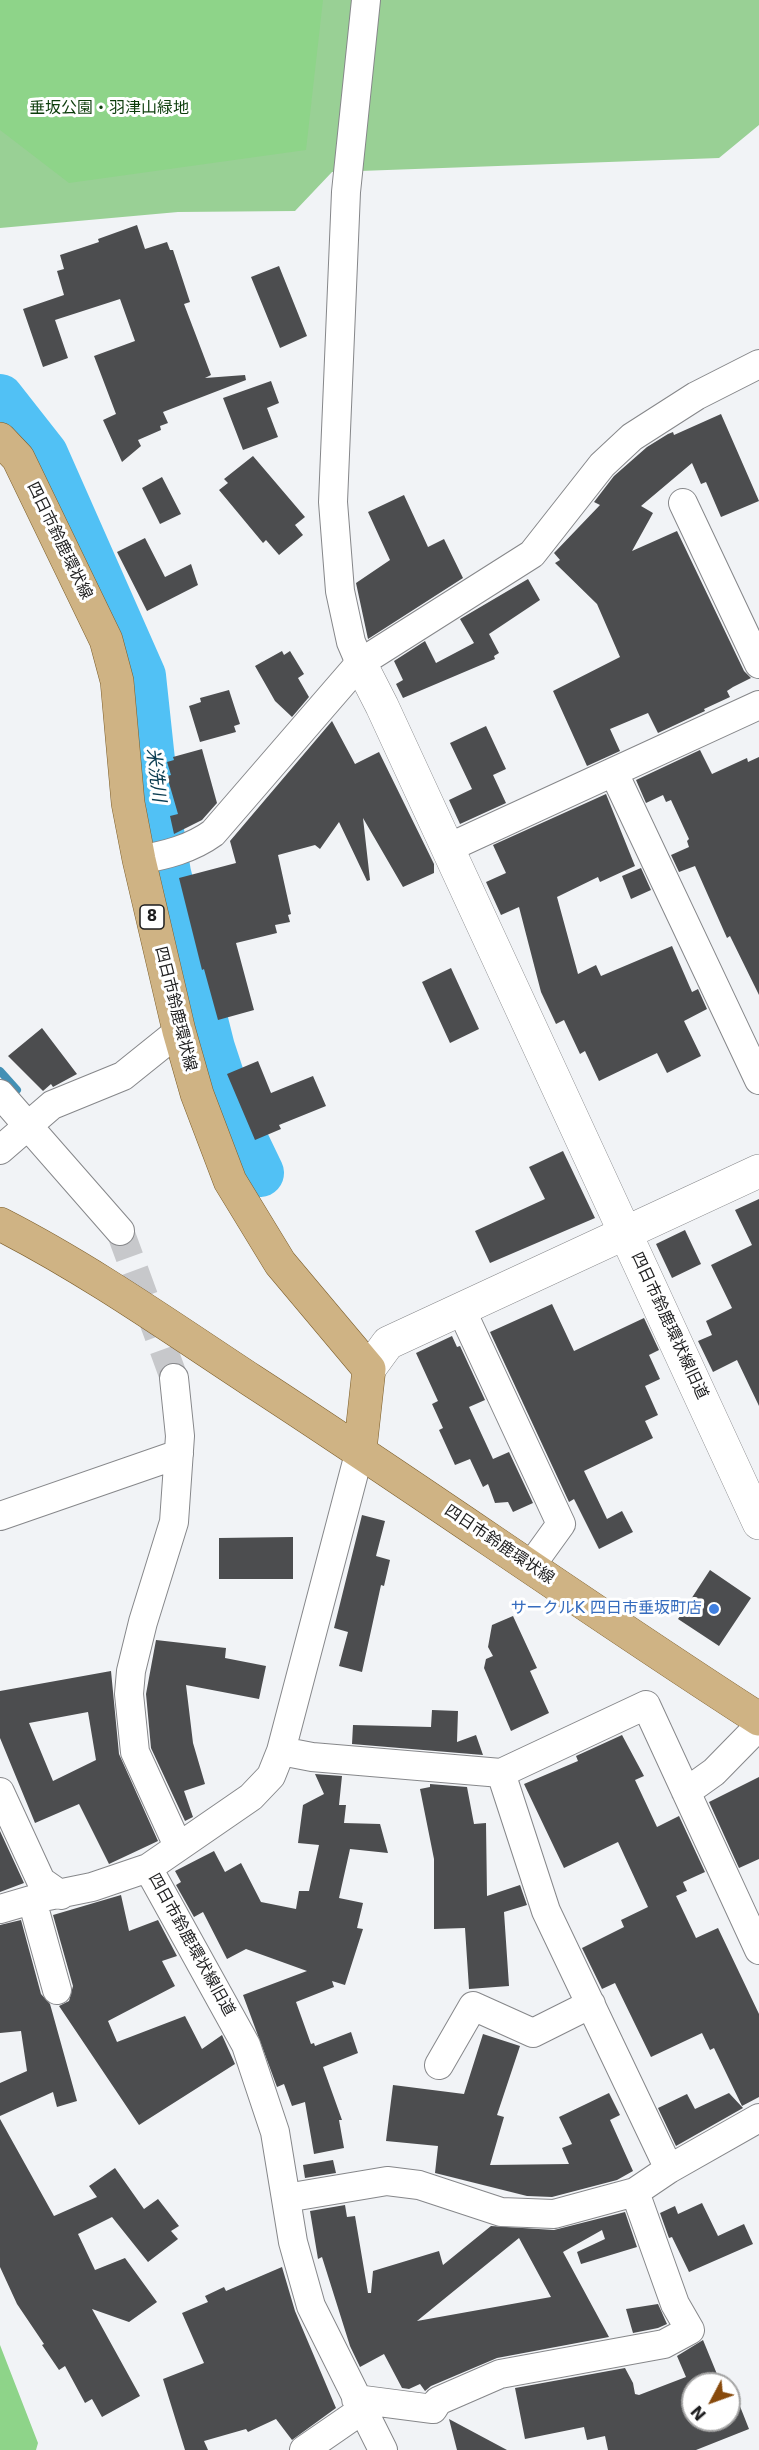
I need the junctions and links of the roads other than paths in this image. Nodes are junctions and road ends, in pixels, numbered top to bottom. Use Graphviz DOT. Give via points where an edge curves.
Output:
graph roads {
  1 [pos="366,0"];
  2 [pos="759,364"];
  3 [pos="0,439"];
  4 [pos="683,503"];
  5 [pos="360,663"];
  6 [pos="759,664"];
  7 [pos="759,705"];
  8 [pos="614,773"];
  9 [pos="448,848"];
  10 [pos="144,859"];
  11 [pos="179,1031"];
  12 [pos="759,1080"];
  13 [pos="0,1094"];
  14 [pos="27,1125"];
  15 [pos="0,1150"];
  16 [pos="759,1171"];
  17 [pos="0,1224"];
  18 [pos="120,1231"];
  19 [pos="627,1233"];
  20 [pos="461,1309"];
  21 [pos="369,1369"];
  22 [pos="174,1378"];
  23 [pos="360,1450"];
  24 [pos="179,1454"];
  25 [pos="0,1516"];
  26 [pos="759,1523"];
  27 [pos="530,1567"];
  28 [pos="758,1717"];
  29 [pos="281,1751"];
  30 [pos="501,1773"];
  31 [pos="0,1792"];
  32 [pos="686,1792"];
  33 [pos="178,1846"];
  34 [pos="148,1868"];
  35 [pos="61,1895"];
  36 [pos="32,1900"];
  37 [pos="0,1909"];
  38 [pos="759,1950"];
  39 [pos="57,1990"];
  40 [pos="591,2004"];
  41 [pos="439,2065"];
  42 [pos="759,2118"];
  43 [pos="669,2169"];
  44 [pos="634,2192"];
  45 [pos="286,2198"];
  46 [pos="359,2405"];
  47 [pos="304,2450"];
  48 [pos="383,2450"];
  1 -- 5 [label="street" via="346,192 333,502 340,591 351,642"];
  2 -- 5 [label="street" via="696,396 632,437 602,465 532,554"];
  3 -- 10 [label="main road, 四日市鈴鹿環状線 / 8" via="18,458 106,640 117,681 128,803"];
  4 -- 6 [label="street"];
  5 -- 9 [label="street"];
  5 -- 10 [label="street" via="225,821 198,844"];
  7 -- 8 [label="street"];
  8 -- 9 [label="street"];
  8 -- 12 [label="street"];
  9 -- 19 [label="street"];
  10 -- 11 [label="main road, 四日市鈴鹿環状線 / 8"];
  11 -- 14 [label="street" via="123,1076 52,1105"];
  11 -- 21 [label="main road, 四日市鈴鹿環状線 / 8" via="197,1094 230,1181 280,1263"];
  13 -- 14 [label="street"];
  14 -- 15 [label="street"];
  14 -- 18 [label="street"];
  16 -- 19 [label="street"];
  17 -- 23 [label="main road, 四日市鈴鹿環状線" via="62,1256"];
  19 -- 20 [label="street, 四日市鈴鹿環状線旧道"];
  19 -- 26 [label="street, 四日市鈴鹿環状線旧道"];
  20 -- 21 [label="street, 四日市鈴鹿環状線旧道" via="388,1342"];
  20 -- 27 [label="street" via="561,1524"];
  21 -- 23 [label="main road"];
  22 -- 24 [label="street"];
  23 -- 27 [label="main road, 四日市鈴鹿環状線"];
  23 -- 29 [label="street, 四日市鈴鹿環状線旧道"];
  24 -- 25 [label="street"];
  24 -- 33 [label="street" via="174,1522 143,1622 129,1694 135,1752"];
  27 -- 28 [label="main road, 四日市鈴鹿環状線"];
  28 -- 32 [label="street" via="714,1772"];
  29 -- 30 [label="street"];
  29 -- 33 [label="street, 四日市鈴鹿環状線旧道" via="262,1788"];
  30 -- 32 [label="street" via="646,1705"];
  30 -- 40 [label="street" via="546,1911"];
  31 -- 35 [label="street" via="41,1881"];
  32 -- 38 [label="street"];
  33 -- 34 [label="street, 四日市鈴鹿環状線旧道"];
  34 -- 35 [label="street"];
  34 -- 45 [label="street, 四日市鈴鹿環状線旧道" via="246,2045 275,2132"];
  35 -- 36 [label="street"];
  36 -- 37 [label="street"];
  36 -- 39 [label="street"];
  40 -- 41 [label="street" via="533,2033 473,2006"];
  40 -- 43 [label="street"];
  42 -- 43 [label="street"];
  43 -- 44 [label="street"];
  44 -- 45 [label="street" via="554,2214 501,2212 419,2185 387,2181"];
  44 -- 46 [label="street" via="675,2304 690,2330 664,2344 500,2374 438,2401 433,2409"];
  45 -- 46 [label="street, 四日市鈴鹿環状線旧道" via="310,2306"];
  46 -- 47 [label="street"];
  46 -- 48 [label="street, 四日市鈴鹿環状線旧道"];
}
